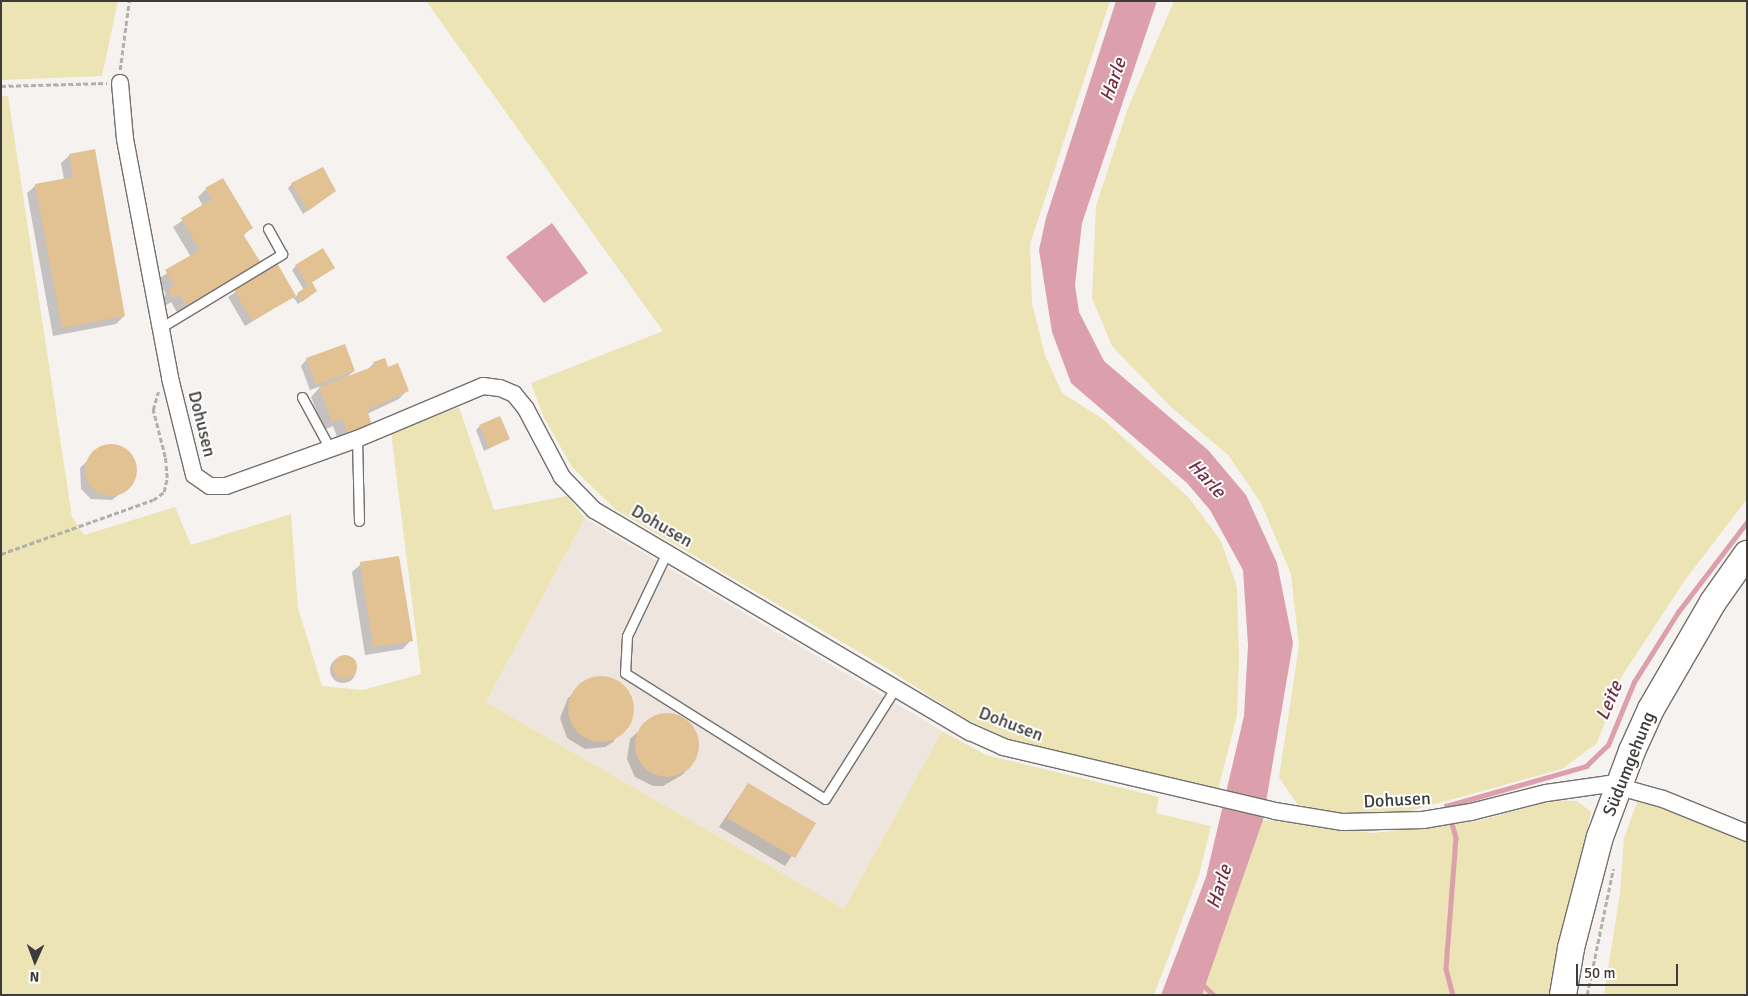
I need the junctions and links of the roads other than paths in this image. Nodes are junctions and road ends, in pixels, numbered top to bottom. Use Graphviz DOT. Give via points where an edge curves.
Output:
graph roads {
  1 [pos="120,83"];
  2 [pos="268,229"];
  3 [pos="160,328"];
  4 [pos="302,397"];
  5 [pos="357,439"];
  6 [pos="330,448"];
  7 [pos="359,521"];
  8 [pos="667,552"];
  9 [pos="1747,554"];
  10 [pos="896,687"];
  11 [pos="1619,786"];
  12 [pos="1747,833"];
  13 [pos="1563,995"];
  1 -- 3 [label="street, Dohusen" via="125,139"];
  2 -- 3 [label="lane" via="282,254"];
  3 -- 6 [label="street, Dohusen" via="194,475 210,486 226,486"];
  4 -- 6 [label="lane"];
  5 -- 6 [label="street, Dohusen"];
  5 -- 7 [label="lane"];
  5 -- 8 [label="street, Dohusen" via="483,386 500,388 514,394 526,409 562,477 576,494 594,510"];
  8 -- 10 [label="street, Dohusen"];
  8 -- 10 [label="lane" via="627,636 626,673 825,799"];
  9 -- 11 [label="main road, Südumgehung" via="1713,602 1650,709"];
  10 -- 11 [label="street, Dohusen" via="970,732 1003,747 1275,811 1334,821 1383,824 1471,812 1546,793"];
  11 -- 12 [label="street" via="1663,799"];
  11 -- 13 [label="main road, Südumgehung" via="1585,890"];
}
